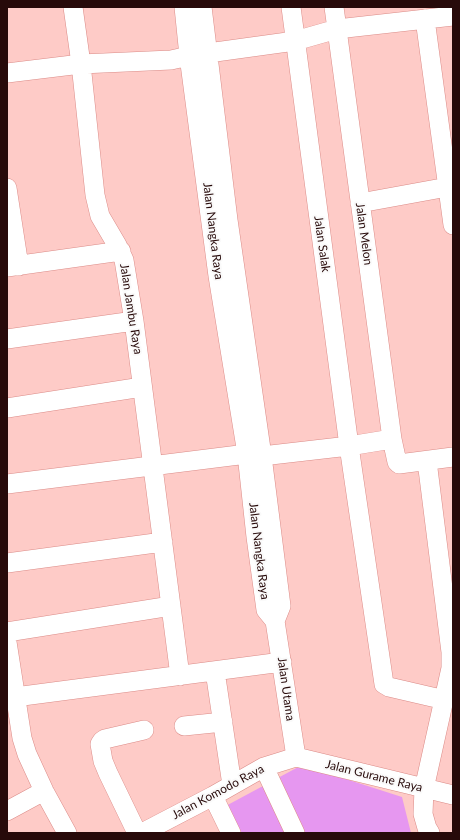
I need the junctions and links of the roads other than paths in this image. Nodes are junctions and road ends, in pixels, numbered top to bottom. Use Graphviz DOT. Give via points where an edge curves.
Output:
graph roads {
  1 [pos="73,7"];
  2 [pos="184,7"];
  3 [pos="202,7"];
  4 [pos="291,7"];
  5 [pos="334,7"];
  6 [pos="439,15"];
  7 [pos="337,29"];
  8 [pos="295,41"];
  9 [pos="208,53"];
  10 [pos="189,56"];
  11 [pos="81,64"];
  12 [pos="7,73"];
  13 [pos="450,187"];
  14 [pos="7,188"];
  15 [pos="360,203"];
  16 [pos="220,220"];
  17 [pos="453,225"];
  18 [pos="120,251"];
  19 [pos="13,267"];
  20 [pos="134,321"];
  21 [pos="7,339"];
  22 [pos="142,387"];
  23 [pos="7,408"];
  24 [pos="392,439"];
  25 [pos="349,446"];
  26 [pos="254,455"];
  27 [pos="453,457"];
  28 [pos="426,461"];
  29 [pos="153,466"];
  30 [pos="7,484"];
  31 [pos="163,542"];
  32 [pos="7,563"];
  33 [pos="171,606"];
  34 [pos="276,621"];
  35 [pos="7,632"];
  36 [pos="7,642"];
  37 [pos="282,662"];
  38 [pos="215,671"];
  39 [pos="180,676"];
  40 [pos="15,697"];
  41 [pos="445,700"];
  42 [pos="223,722"];
  43 [pos="184,726"];
  44 [pos="144,730"];
  45 [pos="296,757"];
  46 [pos="264,767"];
  47 [pos="232,785"];
  48 [pos="424,789"];
  49 [pos="44,791"];
  50 [pos="453,795"];
  51 [pos="212,796"];
  52 [pos="7,811"];
  53 [pos="67,833"];
  54 [pos="137,833"];
  55 [pos="142,833"];
  56 [pos="231,833"];
  57 [pos="295,833"];
  58 [pos="430,833"];
  1 -- 11 [label="street, Jalan Jambu Raya"];
  2 -- 10 [label="street, Jalan Nangka Raya"];
  3 -- 9 [label="street, Jalan Nangka Raya"];
  4 -- 8 [label="street, Jalan Salak"];
  5 -- 7 [label="street, Jalan Melon"];
  6 -- 7 [label="street"];
  6 -- 13 [label="street"];
  7 -- 8 [label="street"];
  7 -- 15 [label="street, Jalan Melon"];
  8 -- 9 [label="street"];
  8 -- 25 [label="street, Jalan Salak"];
  9 -- 16 [label="street, Jalan Nangka Raya"];
  10 -- 11 [label="street" via="171,60"];
  10 -- 16 [label="street, Jalan Nangka Raya"];
  11 -- 12 [label="street"];
  11 -- 18 [label="street, Jalan Jambu Raya" via="97,207"];
  13 -- 15 [label="street"];
  13 -- 17 [label="street"];
  14 -- 19 [label="street"];
  15 -- 24 [label="street, Jalan Melon"];
  16 -- 26 [label="street, Jalan Nangka Raya"];
  18 -- 19 [label="street"];
  18 -- 20 [label="street, Jalan Jambu Raya" via="124,260"];
  20 -- 21 [label="street"];
  20 -- 22 [label="street, Jalan Jambu Raya"];
  22 -- 23 [label="street"];
  22 -- 29 [label="street, Jalan Jambu Raya"];
  24 -- 25 [label="street"];
  24 -- 28 [label="street, Jalan Melon" via="398,463"];
  25 -- 26 [label="street"];
  25 -- 41 [label="street, Jalan Salak" via="384,684"];
  26 -- 29 [label="street"];
  26 -- 34 [label="street, Jalan Nangka Raya" via="264,536 281,606"];
  27 -- 28 [label="street"];
  28 -- 41 [label="street" via="451,652"];
  29 -- 30 [label="street"];
  29 -- 31 [label="street, Jalan Jambu Raya"];
  31 -- 32 [label="street"];
  31 -- 33 [label="street, Jalan Jambu Raya"];
  33 -- 35 [label="street"];
  33 -- 39 [label="street, Jalan Jambu Raya"];
  34 -- 37 [label="street, Jalan Utama"];
  36 -- 40 [label="street"];
  37 -- 38 [label="street"];
  37 -- 45 [label="street, Jalan Utama"];
  38 -- 39 [label="street"];
  38 -- 42 [label="street"];
  39 -- 40 [label="street"];
  40 -- 49 [label="street" via="22,738"];
  41 -- 48 [label="street"];
  42 -- 43 [label="street"];
  42 -- 47 [label="street"];
  44 -- 54 [label="street" via="105,739 100,744 103,761"];
  45 -- 46 [label="street, Jalan Komodo Raya"];
  45 -- 48 [label="street, Jalan Gurame Raya"];
  46 -- 47 [label="street, Jalan Komodo Raya"];
  46 -- 57 [label="street"];
  47 -- 51 [label="street, Jalan Komodo Raya"];
  48 -- 50 [label="street, Jalan Gurame Raya"];
  48 -- 58 [label="street" via="423,814"];
  49 -- 52 [label="street"];
  49 -- 53 [label="street"];
  51 -- 55 [label="street, Jalan Komodo Raya"];
  51 -- 56 [label="street"];
}
